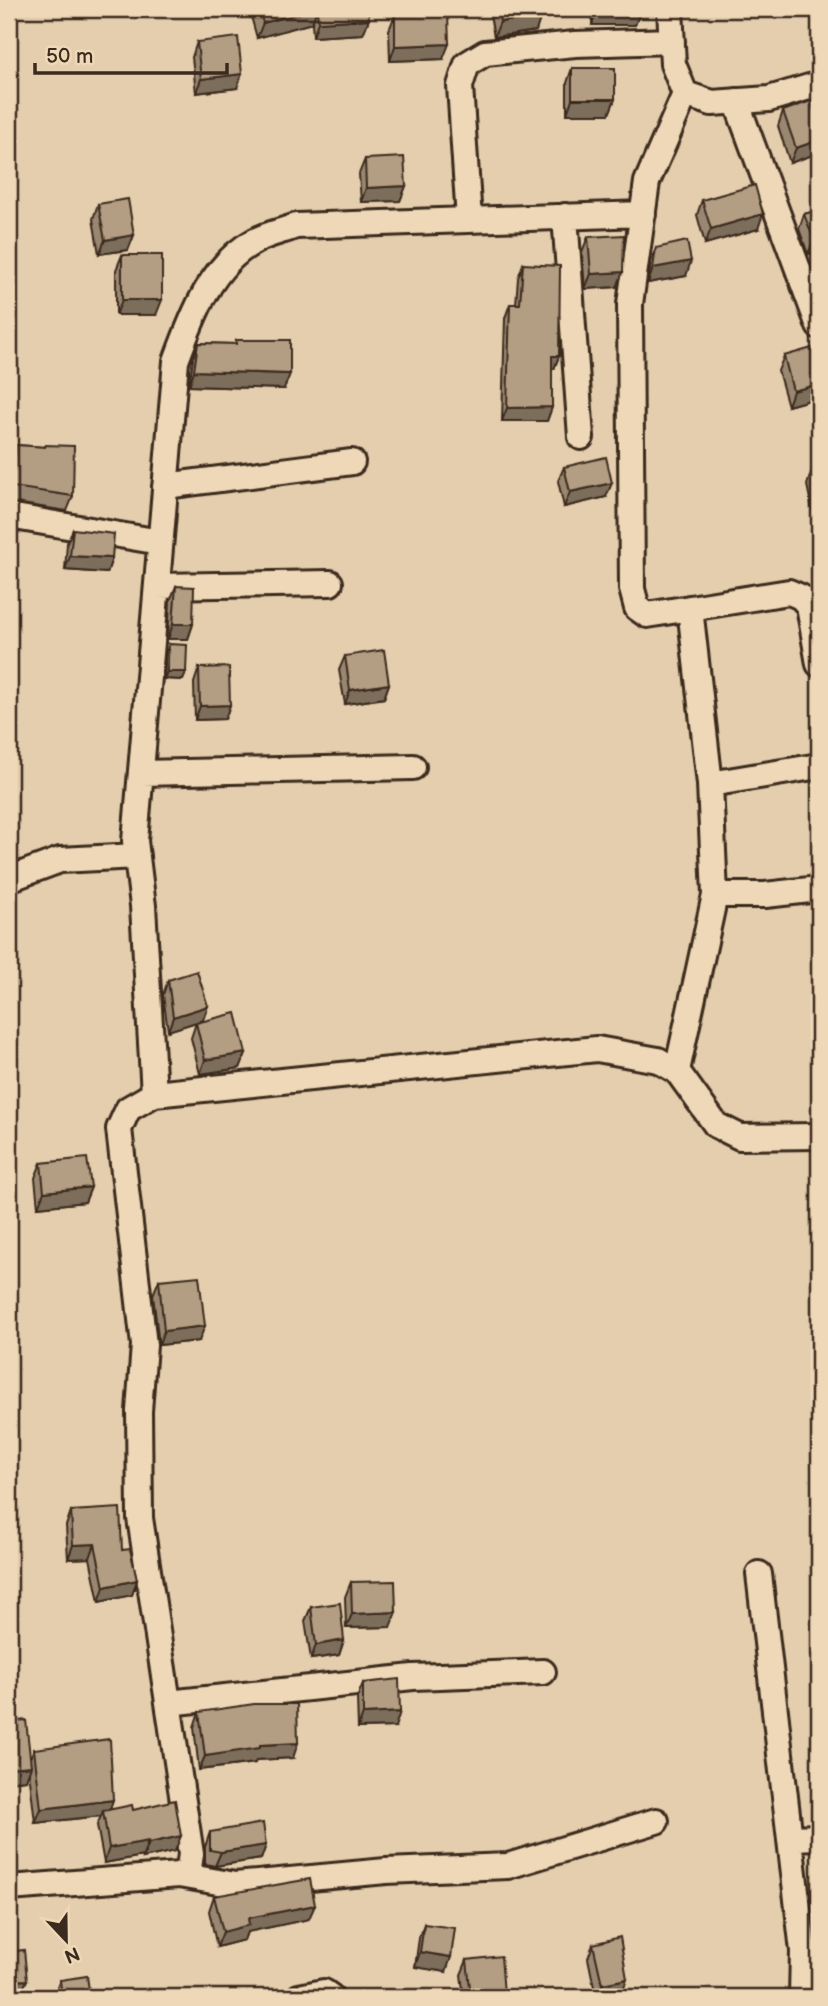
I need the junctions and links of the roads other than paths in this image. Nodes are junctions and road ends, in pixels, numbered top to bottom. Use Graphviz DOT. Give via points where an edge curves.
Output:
graph roads {
  1 [pos="670,9"];
  2 [pos="672,41"];
  3 [pos="819,84"];
  4 [pos="685,94"];
  5 [pos="736,101"];
  6 [pos="643,214"];
  7 [pos="565,216"];
  8 [pos="469,220"];
  9 [pos="819,327"];
  10 [pos="581,437"];
  11 [pos="352,462"];
  12 [pos="165,486"];
  13 [pos="9,516"];
  14 [pos="160,542"];
  15 [pos="330,583"];
  16 [pos="157,586"];
  17 [pos="690,608"];
  18 [pos="819,664"];
  19 [pos="819,766"];
  20 [pos="413,767"];
  21 [pos="141,773"];
  22 [pos="710,784"];
  23 [pos="137,856"];
  24 [pos="9,879"];
  25 [pos="819,889"];
  26 [pos="715,895"];
  27 [pos="677,1071"];
  28 [pos="154,1094"];
  29 [pos="819,1136"];
  30 [pos="759,1574"];
  31 [pos="543,1672"];
  32 [pos="168,1703"];
  33 [pos="656,1821"];
  34 [pos="819,1837"];
  35 [pos="790,1838"];
  36 [pos="179,1875"];
  37 [pos="9,1888"];
  38 [pos="811,1950"];
  39 [pos="299,1997"];
  40 [pos="331,1997"];
  41 [pos="802,1997"];
  1 -- 2 [label="street"];
  2 -- 4 [label="street" via="673,64"];
  2 -- 8 [label="street" via="485,53 467,64 460,86"];
  3 -- 5 [label="street" via="769,99"];
  4 -- 5 [label="street" via="712,103"];
  4 -- 6 [label="street" via="647,182"];
  5 -- 9 [label="street"];
  6 -- 7 [label="street"];
  6 -- 17 [label="street" via="630,304 632,589 637,608 647,615"];
  7 -- 8 [label="street"];
  7 -- 10 [label="street"];
  8 -- 12 [label="street" via="296,226 255,241 221,266 191,321 176,361"];
  11 -- 12 [label="street"];
  12 -- 14 [label="street"];
  13 -- 14 [label="street"];
  14 -- 16 [label="street"];
  15 -- 16 [label="street"];
  16 -- 21 [label="street"];
  17 -- 18 [label="street" via="789,592 801,597 809,606"];
  17 -- 22 [label="street"];
  19 -- 22 [label="street"];
  20 -- 21 [label="street"];
  21 -- 23 [label="street"];
  22 -- 26 [label="street"];
  23 -- 24 [label="street" via="60,860"];
  23 -- 28 [label="street"];
  25 -- 26 [label="street"];
  26 -- 27 [label="street"];
  27 -- 28 [label="street" via="658,1060 597,1049"];
  27 -- 29 [label="street" via="716,1125 740,1137"];
  28 -- 32 [label="street" via="128,1109 119,1129 144,1345 139,1518"];
  30 -- 35 [label="street"];
  31 -- 32 [label="street" via="414,1677"];
  32 -- 36 [label="street" via="191,1854 189,1868"];
  33 -- 36 [label="street" via="508,1866 235,1885"];
  34 -- 35 [label="street"];
  35 -- 38 [label="street"];
  36 -- 37 [label="street"];
  38 -- 41 [label="street"];
  39 -- 40 [label="street" via="324,1992"];
}
